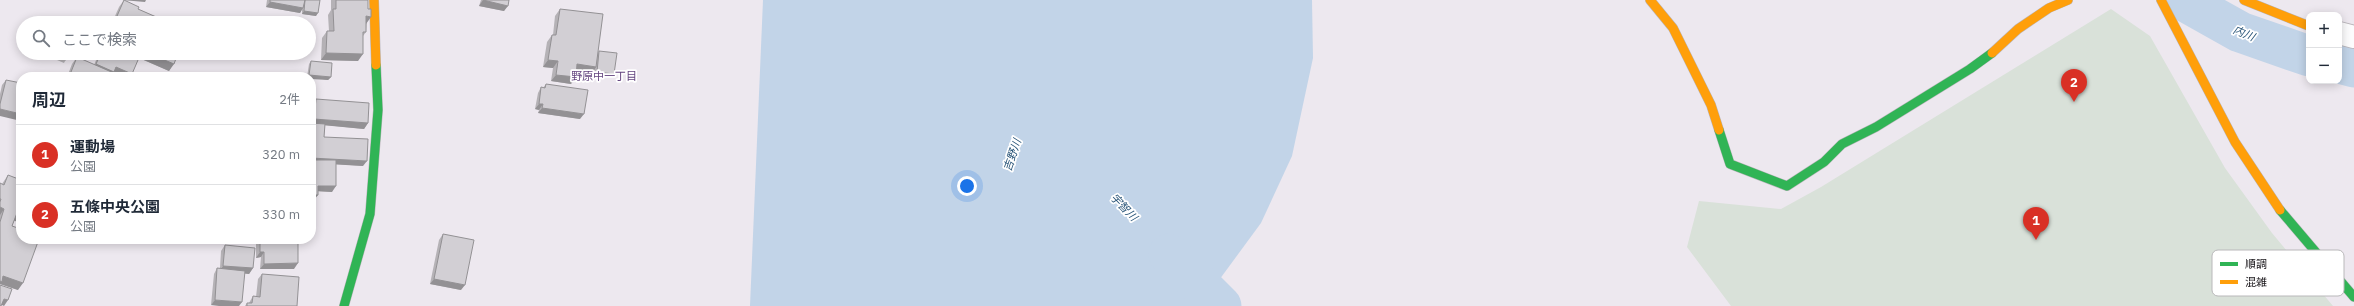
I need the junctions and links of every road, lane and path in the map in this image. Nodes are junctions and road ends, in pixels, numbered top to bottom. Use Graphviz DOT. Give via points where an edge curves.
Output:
graph roads {
  1 [pos="374,0"];
  2 [pos="1650,0"];
  3 [pos="2068,0"];
  4 [pos="2161,0"];
  5 [pos="2244,0"];
  6 [pos="2306,25"];
  7 [pos="2342,34"];
  8 [pos="2354,37"];
  9 [pos="2312,250"];
  10 [pos="2344,285"];
  11 [pos="2354,296"];
  12 [pos="344,306"];
  1 -- 12 [label="street" via="378,110 370,214"];
  2 -- 3 [label="street" via="1673,28 1711,105 1730,164 1787,186 1824,162 1842,144 1876,127 1970,69 1996,50 2018,29 2049,8"];
  4 -- 9 [label="street" via="2210,95 2263,186"];
  5 -- 6 [label="street"];
  7 -- 8 [label="street"];
  10 -- 11 [label="street"];
}
